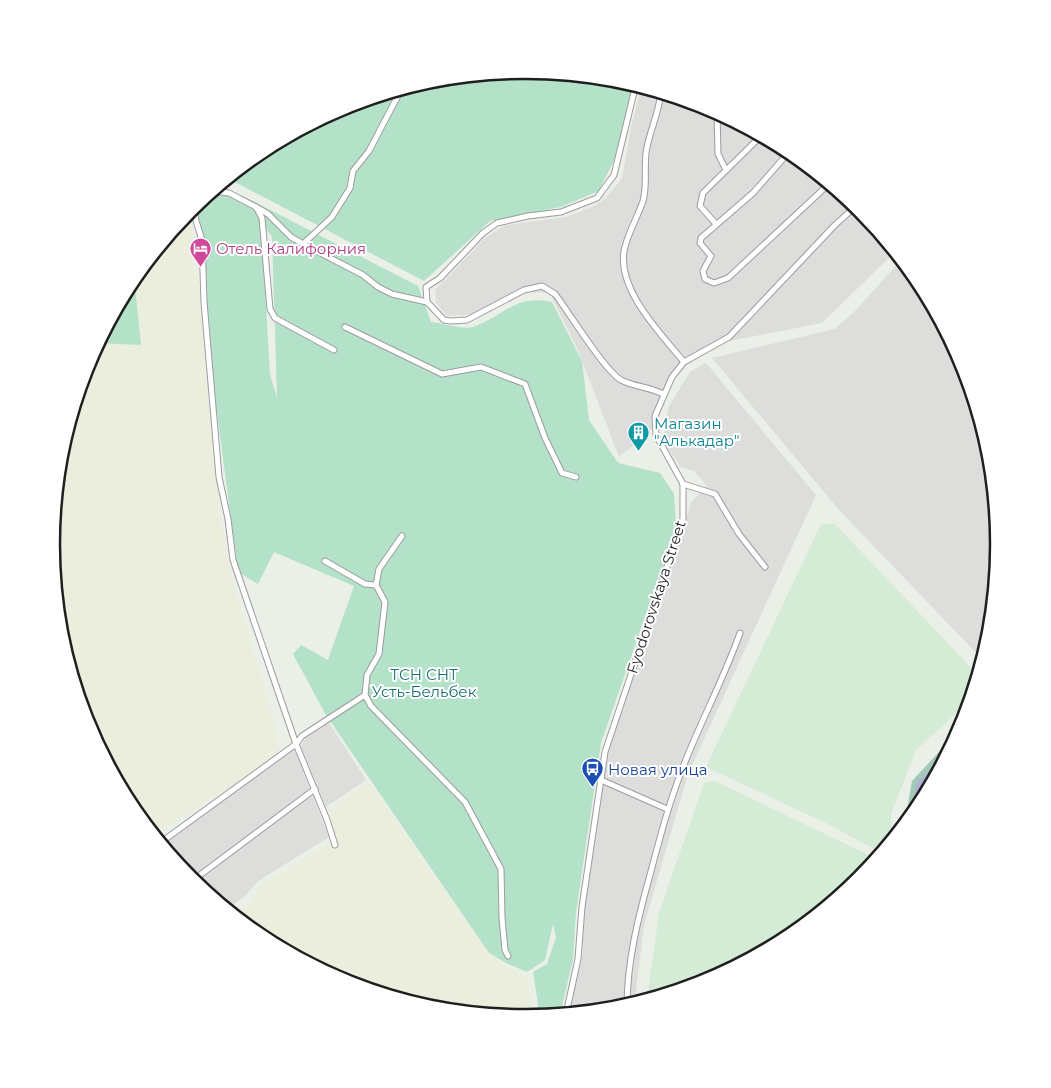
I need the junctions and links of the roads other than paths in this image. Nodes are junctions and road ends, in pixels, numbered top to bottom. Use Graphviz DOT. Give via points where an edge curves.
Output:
graph roads {
  1 [pos="634,91"];
  2 [pos="398,96"];
  3 [pos="660,98"];
  4 [pos="717,120"];
  5 [pos="757,140"];
  6 [pos="784,157"];
  7 [pos="726,170"];
  8 [pos="825,188"];
  9 [pos="222,192"];
  10 [pos="256,207"];
  11 [pos="851,211"];
  12 [pos="195,216"];
  13 [pos="716,224"];
  14 [pos="303,244"];
  15 [pos="427,302"];
  16 [pos="345,327"];
  17 [pos="334,350"];
  18 [pos="684,362"];
  19 [pos="663,394"];
  20 [pos="576,477"];
  21 [pos="683,484"];
  22 [pos="402,536"];
  23 [pos="325,561"];
  24 [pos="765,567"];
  25 [pos="376,586"];
  26 [pos="740,633"];
  27 [pos="365,695"];
  28 [pos="296,744"];
  29 [pos="601,780"];
  30 [pos="315,789"];
  31 [pos="667,809"];
  32 [pos="166,839"];
  33 [pos="334,845"];
  34 [pos="199,876"];
  35 [pos="508,956"];
  36 [pos="627,998"];
  37 [pos="567,1008"];
  1 -- 15 [label="street" via="614,175 597,198 561,212 497,223 483,233 440,278 426,287"];
  2 -- 14 [label="street" via="368,151 353,171 350,188 332,217"];
  3 -- 18 [label="street" via="646,148 643,199 624,249 624,268 634,297 653,326"];
  4 -- 7 [label="street" via="718,154"];
  5 -- 7 [label="street"];
  6 -- 13 [label="street" via="753,193"];
  7 -- 13 [label="street" via="702,193 700,206"];
  8 -- 13 [label="street" via="728,278 714,283 705,279 703,271 711,256 700,243"];
  9 -- 10 [label="street" via="229,192"];
  10 -- 14 [label="street"];
  10 -- 17 [label="street" via="262,218 270,309 275,318"];
  11 -- 18 [label="street, Fyodorovskaya Street" via="729,337"];
  12 -- 28 [label="street" via="202,240 219,477 232,560"];
  14 -- 15 [label="street" via="392,294"];
  15 -- 19 [label="street" via="444,320 466,320 524,290 542,286 555,294 609,372 622,381"];
  16 -- 20 [label="street" via="442,374 481,367 525,384 544,438 562,473"];
  18 -- 19 [label="street, Fyodorovskaya Street"];
  19 -- 21 [label="street, Fyodorovskaya Street" via="655,416 656,434"];
  21 -- 24 [label="street" via="715,494"];
  21 -- 29 [label="street, Fyodorovskaya Street" via="683,519 605,752"];
  22 -- 25 [label="street" via="380,569"];
  23 -- 25 [label="street" via="365,584"];
  25 -- 27 [label="street" via="385,602 379,654 367,675"];
  26 -- 31 [label="street" via="726,674 685,761"];
  27 -- 28 [label="street" via="302,736"];
  27 -- 35 [label="street" via="370,706 465,802 475,820 501,869 502,918"];
  28 -- 30 [label="street"];
  28 -- 32 [label="street"];
  29 -- 31 [label="street"];
  29 -- 37 [label="street, Fyodorovskaya Street" via="582,907 578,959"];
  30 -- 33 [label="street"];
  30 -- 34 [label="street"];
  31 -- 36 [label="street" via="637,925"];
}
